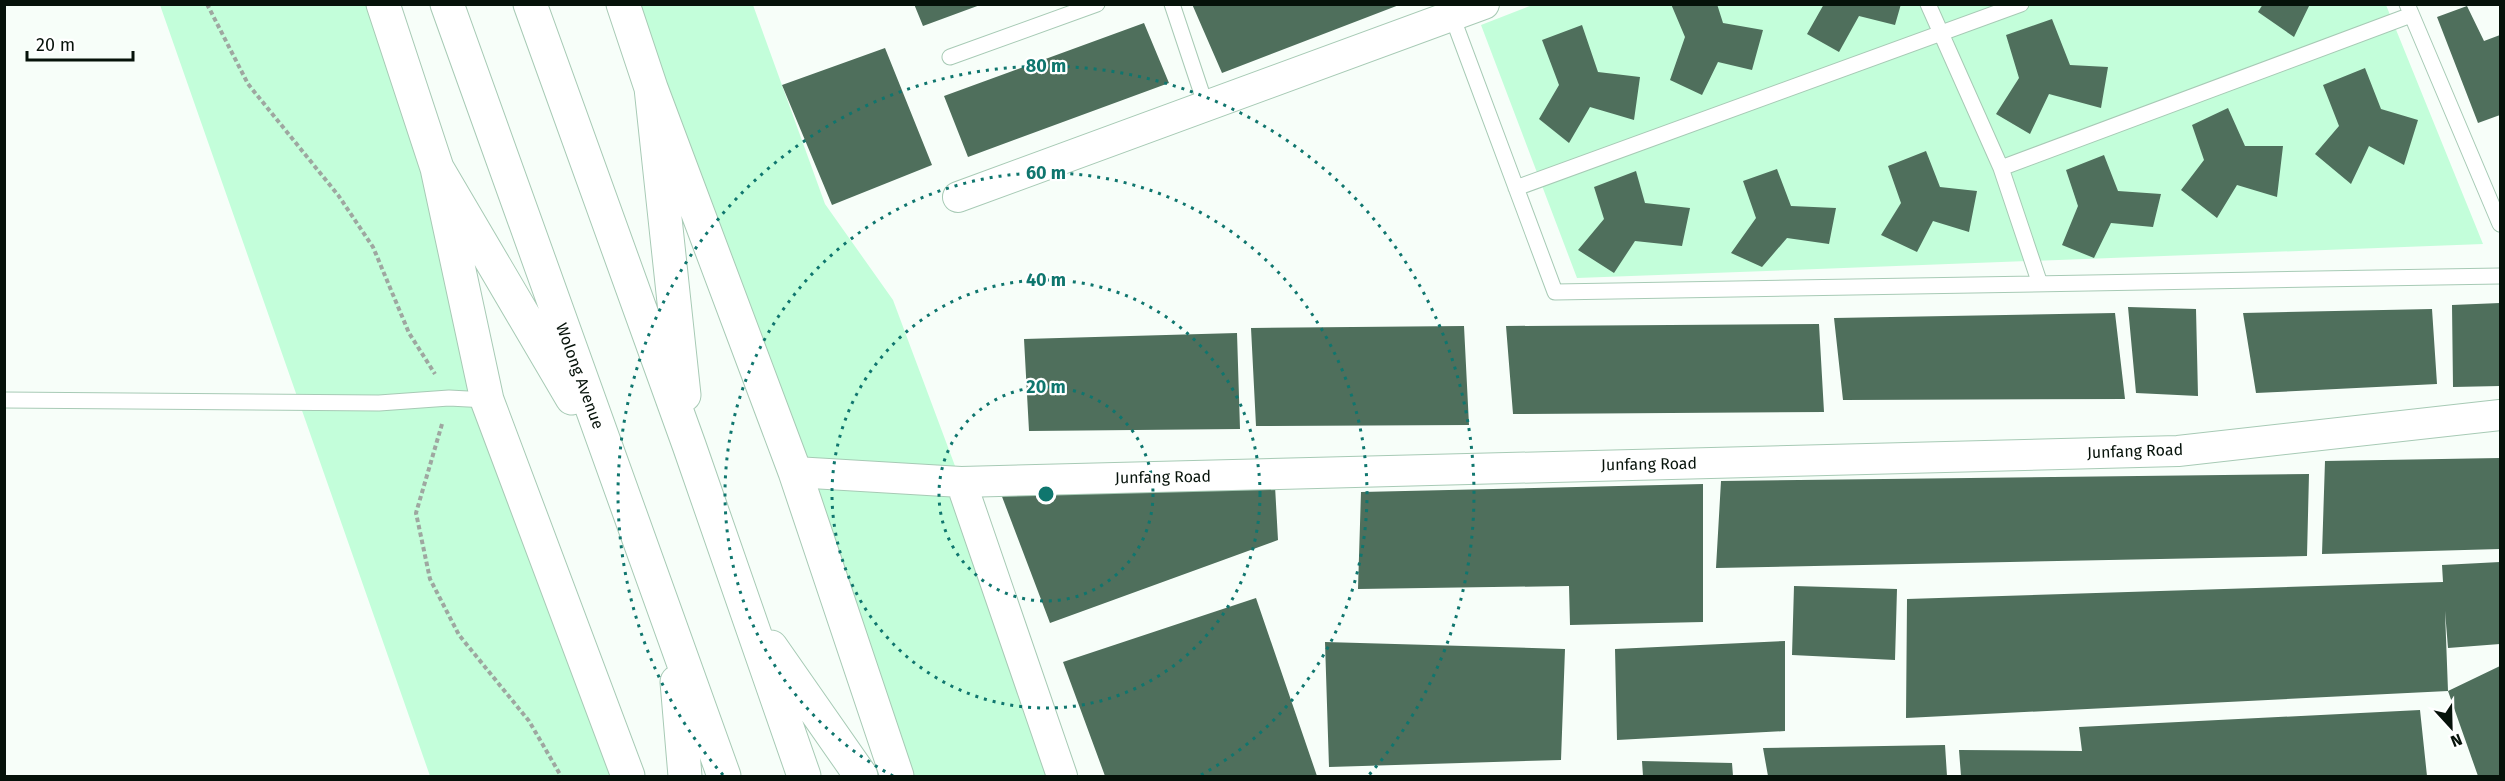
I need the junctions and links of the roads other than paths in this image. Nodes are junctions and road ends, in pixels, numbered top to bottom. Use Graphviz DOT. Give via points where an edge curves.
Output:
graph roads {
  1 [pos="383,4"];
  2 [pos="447,4"];
  3 [pos="530,4"];
  4 [pos="623,4"];
  5 [pos="1096,4"];
  6 [pos="1172,4"];
  7 [pos="1484,4"];
  8 [pos="1928,4"];
  9 [pos="2021,4"];
  10 [pos="2409,10"];
  11 [pos="1452,16"];
  12 [pos="1940,34"];
  13 [pos="950,57"];
  14 [pos="651,88"];
  15 [pos="1206,106"];
  16 [pos="437,168"];
  17 [pos="2001,168"];
  18 [pos="1516,188"];
  19 [pos="958,197"];
  20 [pos="2500,224"];
  21 [pos="2500,276"];
  22 [pos="2040,284"];
  23 [pos="4,400"];
  24 [pos="487,400"];
  25 [pos="2500,415"];
  26 [pos="689,445"];
  27 [pos="795,472"];
  28 [pos="616,473"];
  29 [pos="961,482"];
  30 [pos="747,613"];
  31 [pos="674,635"];
  32 [pos="628,777"];
  33 [pos="685,777"];
  34 [pos="724,777"];
  35 [pos="804,777"];
  36 [pos="861,777"];
  37 [pos="897,777"];
  38 [pos="1062,777"];
  1 -- 16 [label="highway"];
  2 -- 28 [label="highway, Wolong Avenue"];
  3 -- 26 [label="highway"];
  4 -- 14 [label="highway"];
  5 -- 13 [label="lane"];
  6 -- 15 [label="lane"];
  7 -- 11 [label="street"];
  8 -- 12 [label="lane"];
  9 -- 12 [label="lane"];
  10 -- 17 [label="lane"];
  10 -- 20 [label="lane"];
  11 -- 15 [label="street"];
  11 -- 18 [label="lane"];
  12 -- 17 [label="lane"];
  12 -- 18 [label="lane"];
  14 -- 26 [label="highway"];
  14 -- 27 [label="highway"];
  15 -- 19 [label="street"];
  16 -- 24 [label="highway"];
  16 -- 28 [label="highway"];
  17 -- 22 [label="lane"];
  18 -- 22 [label="lane" via="1555,292"];
  21 -- 22 [label="lane"];
  23 -- 24 [label="lane"];
  24 -- 32 [label="highway"];
  25 -- 29 [label="street, Junfang Road" via="2178,451"];
  26 -- 30 [label="highway"];
  27 -- 29 [label="street, Junfang Road"];
  27 -- 37 [label="highway"];
  28 -- 31 [label="highway, Wolong Avenue"];
  29 -- 38 [label="street"];
  30 -- 35 [label="highway"];
  30 -- 36 [label="highway"];
  31 -- 33 [label="highway, Wolong Avenue"];
  31 -- 34 [label="highway, Wolong Avenue"];
}
